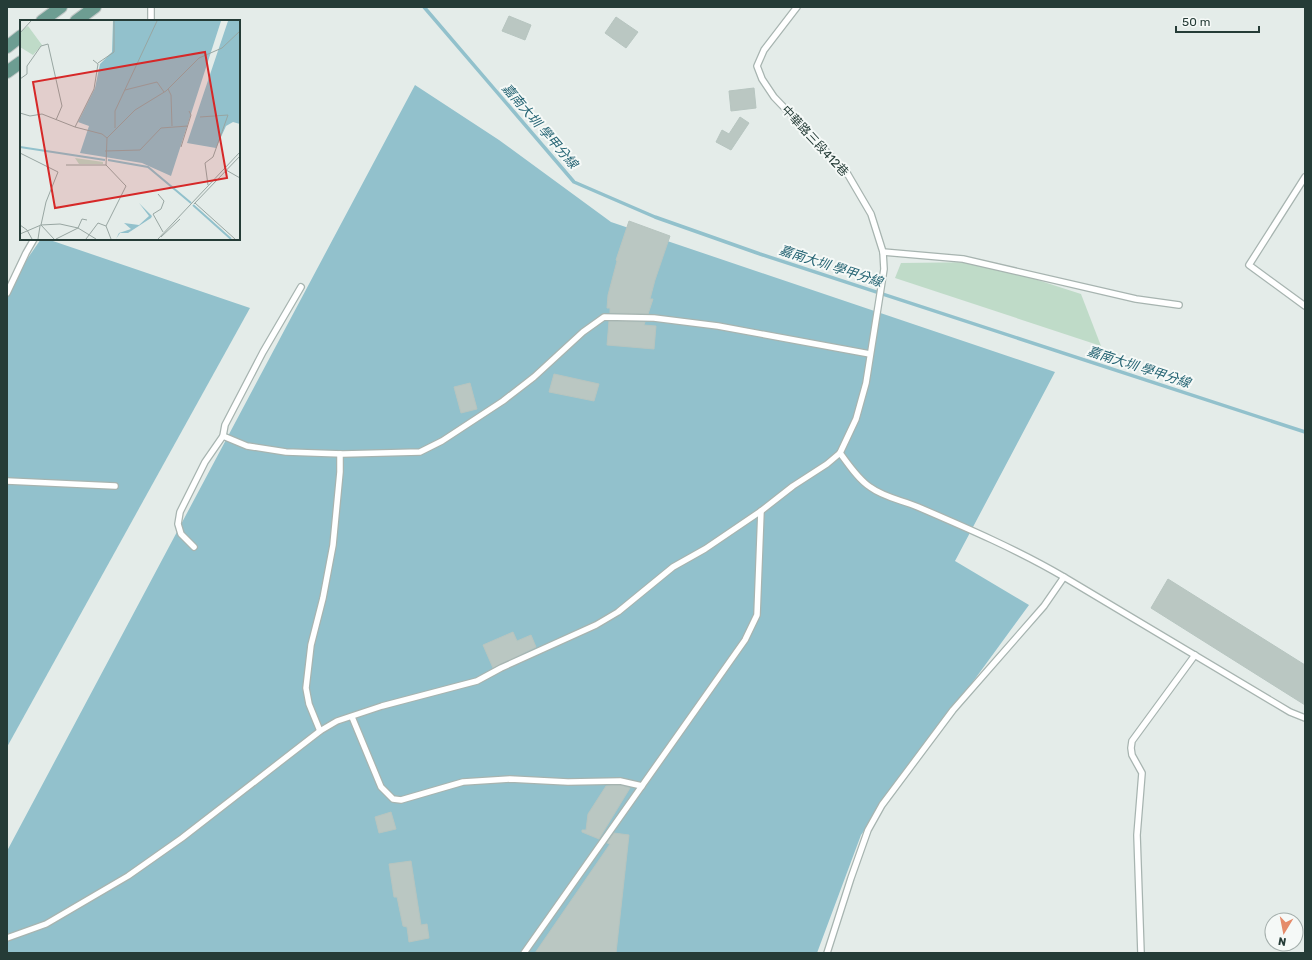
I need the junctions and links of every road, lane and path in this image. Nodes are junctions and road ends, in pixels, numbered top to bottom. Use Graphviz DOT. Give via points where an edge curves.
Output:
graph roads {
  1 [pos="61,7"];
  2 [pos="95,7"];
  3 [pos="151,7"];
  4 [pos="797,7"];
  5 [pos="43,20"];
  6 [pos="77,20"];
  7 [pos="152,20"];
  8 [pos="20,37"];
  9 [pos="7,47"];
  10 [pos="20,63"];
  11 [pos="7,71"];
  12 [pos="1305,177"];
  13 [pos="33,240"];
  14 [pos="883,252"];
  15 [pos="301,287"];
  16 [pos="7,293"];
  17 [pos="1180,305"];
  18 [pos="1305,306"];
  19 [pos="870,354"];
  20 [pos="223,436"];
  21 [pos="840,453"];
  22 [pos="340,454"];
  23 [pos="7,482"];
  24 [pos="115,486"];
  25 [pos="761,511"];
  26 [pos="194,547"];
  27 [pos="1064,577"];
  28 [pos="1195,655"];
  29 [pos="352,717"];
  30 [pos="1305,718"];
  31 [pos="320,731"];
  32 [pos="642,786"];
  33 [pos="7,938"];
  34 [pos="524,953"];
  35 [pos="827,953"];
  36 [pos="1141,953"];
  1 -- 5 [label="main road"];
  2 -- 6 [label="main road"];
  3 -- 7 [label="lane"];
  4 -- 14 [label="lane, 中華路三段412巷" via="764,50 757,66 774,97 847,173 871,214"];
  8 -- 9 [label="main road"];
  10 -- 11 [label="main road"];
  12 -- 18 [label="lane" via="1249,265"];
  13 -- 16 [label="lane"];
  14 -- 17 [label="lane" via="963,259 1136,299"];
  14 -- 19 [label="lane, 中華路三段412巷" via="884,269"];
  15 -- 20 [label="lane" via="263,352 225,425"];
  19 -- 21 [label="lane, 中華路三段412巷" via="866,383 856,419"];
  19 -- 22 [label="lane" via="718,326 654,318 604,317 503,401 420,452"];
  20 -- 22 [label="lane" via="247,446 286,452"];
  20 -- 26 [label="lane" via="205,462 180,512 178,524 182,534"];
  21 -- 25 [label="lane"];
  21 -- 27 [label="lane" via="870,487 890,498 916,506 982,536"];
  22 -- 31 [label="lane" via="333,544 311,645 306,688 309,704"];
  23 -- 24 [label="lane"];
  25 -- 29 [label="lane" via="673,567 618,612 596,625 477,681 382,706"];
  25 -- 32 [label="lane" via="757,615 745,640"];
  27 -- 28 [label="lane"];
  27 -- 35 [label="lane" via="1044,606 953,710 882,805 868,830"];
  28 -- 30 [label="lane" via="1290,712"];
  28 -- 36 [label="lane" via="1132,741 1132,755 1142,773 1137,835"];
  29 -- 31 [label="lane"];
  29 -- 32 [label="lane" via="381,787 393,798 401,800 464,782 510,778 568,782 620,781"];
  31 -- 33 [label="lane" via="182,838 128,876 46,924"];
  32 -- 34 [label="lane"];
}
